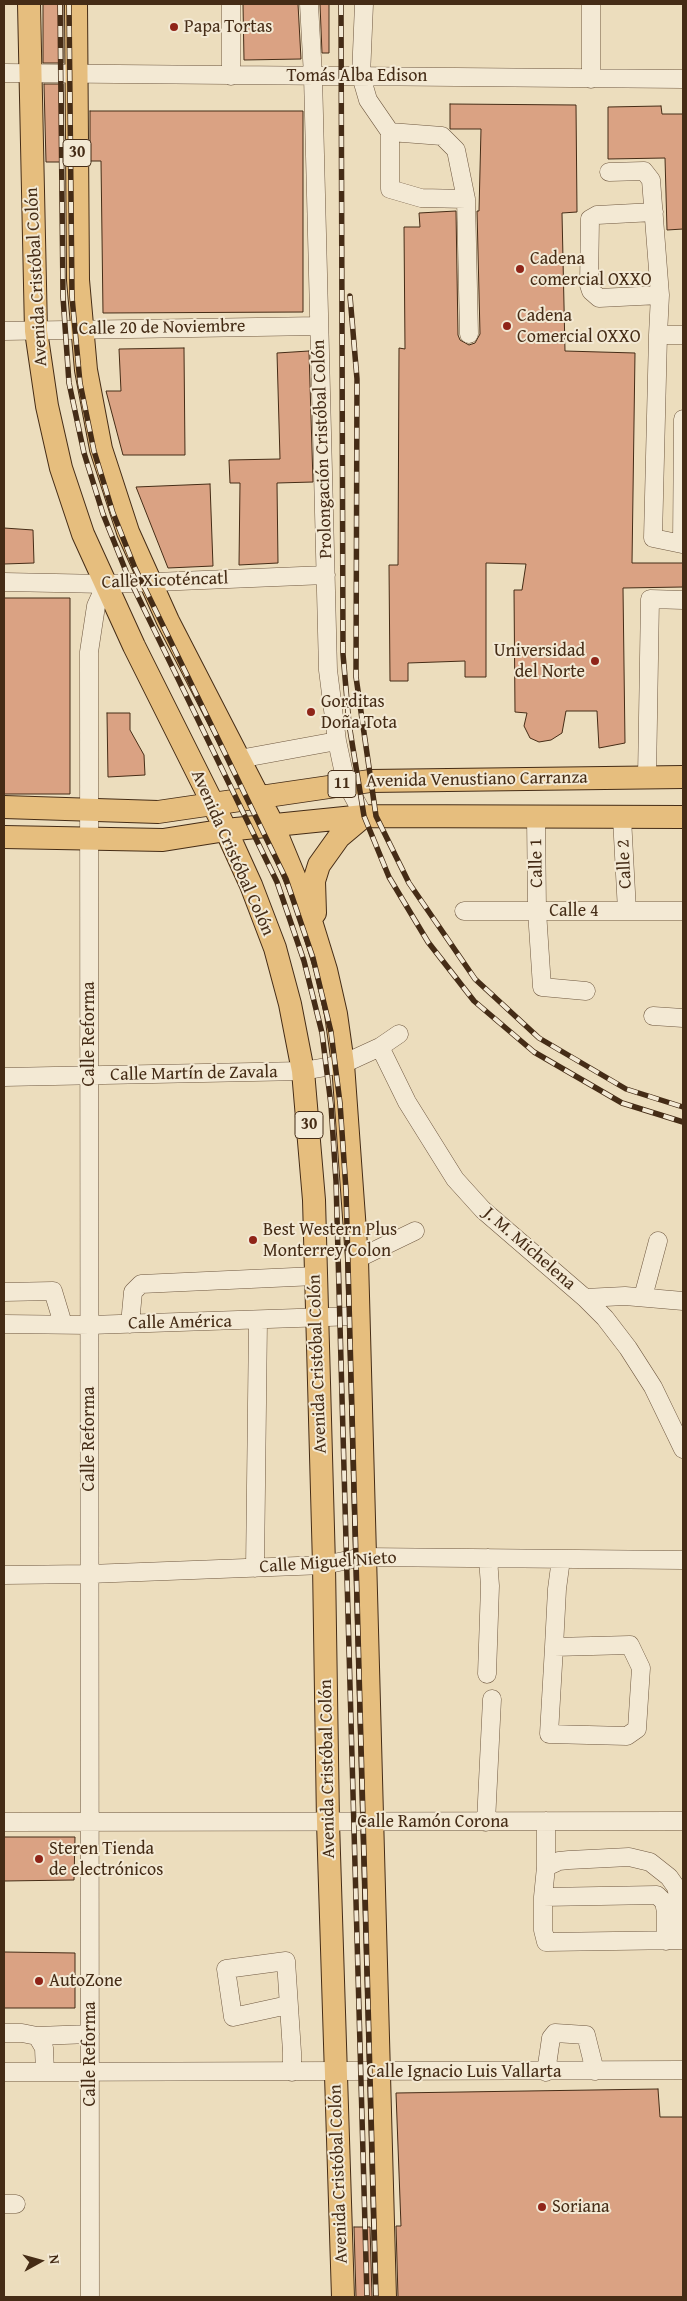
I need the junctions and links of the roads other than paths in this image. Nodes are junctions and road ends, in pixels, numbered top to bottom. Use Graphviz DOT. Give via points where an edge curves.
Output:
graph roads {
  1 [pos="29,4"];
  2 [pos="76,4"];
  3 [pos="231,4"];
  4 [pos="309,4"];
  5 [pos="364,4"];
  6 [pos="591,4"];
  7 [pos="4,73"];
  8 [pos="30,73"];
  9 [pos="76,75"];
  10 [pos="231,76"];
  11 [pos="313,76"];
  12 [pos="362,76"];
  13 [pos="591,79"];
  14 [pos="683,79"];
  15 [pos="390,132"];
  16 [pos="610,172"];
  17 [pos="466,199"];
  18 [pos="654,212"];
  19 [pos="660,295"];
  20 [pos="319,326"];
  21 [pos="81,329"];
  22 [pos="4,331"];
  23 [pos="36,331"];
  24 [pos="469,334"];
  25 [pos="658,335"];
  26 [pos="683,335"];
  27 [pos="683,419"];
  28 [pos="683,427"];
  29 [pos="656,428"];
  30 [pos="326,575"];
  31 [pos="4,582"];
  32 [pos="151,582"];
  33 [pos="106,584"];
  34 [pos="683,600"];
  35 [pos="337,741"];
  36 [pos="240,759"];
  37 [pos="647,777"];
  38 [pos="683,777"];
  39 [pos="346,783"];
  40 [pos="259,797"];
  41 [pos="212,803"];
  42 [pos="4,807"];
  43 [pos="89,810"];
  44 [pos="364,816"];
  45 [pos="536,816"];
  46 [pos="683,817"];
  47 [pos="622,818"];
  48 [pos="273,825"];
  49 [pos="226,830"];
  50 [pos="4,837"];
  51 [pos="89,839"];
  52 [pos="464,911"];
  53 [pos="537,911"];
  54 [pos="627,911"];
  55 [pos="683,911"];
  56 [pos="317,936"];
  57 [pos="586,991"];
  58 [pos="653,1016"];
  59 [pos="683,1018"];
  60 [pos="399,1034"];
  61 [pos="380,1047"];
  62 [pos="344,1064"];
  63 [pos="303,1072"];
  64 [pos="89,1076"];
  65 [pos="4,1077"];
  66 [pos="415,1232"];
  67 [pos="658,1241"];
  68 [pos="357,1258"];
  69 [pos="316,1276"];
  70 [pos="4,1292"];
  71 [pos="643,1297"];
  72 [pos="585,1298"];
  73 [pos="683,1301"];
  74 [pos="357,1316"];
  75 [pos="317,1317"];
  76 [pos="258,1321"];
  77 [pos="4,1324"];
  78 [pos="63,1324"];
  79 [pos="130,1324"];
  80 [pos="90,1325"];
  81 [pos="683,1449"];
  82 [pos="363,1557"];
  83 [pos="488,1558"];
  84 [pos="561,1559"];
  85 [pos="683,1560"];
  86 [pos="324,1565"];
  87 [pos="255,1568"];
  88 [pos="4,1574"];
  89 [pos="90,1574"];
  90 [pos="554,1647"];
  91 [pos="487,1674"];
  92 [pos="492,1699"];
  93 [pos="546,1821"];
  94 [pos="683,1821"];
  95 [pos="4,1822"];
  96 [pos="90,1822"];
  97 [pos="328,1822"];
  98 [pos="371,1822"];
  99 [pos="486,1822"];
  100 [pos="546,1867"];
  101 [pos="543,1897"];
  102 [pos="678,1940"];
  103 [pos="288,2005"];
  104 [pos="4,2033"];
  105 [pos="90,2034"];
  106 [pos="37,2036"];
  107 [pos="683,2070"];
  108 [pos="595,2071"];
  109 [pos="4,2072"];
  110 [pos="45,2072"];
  111 [pos="90,2072"];
  112 [pos="292,2072"];
  113 [pos="336,2072"];
  114 [pos="546,2072"];
  115 [pos="377,2073"];
  116 [pos="90,2297"];
  117 [pos="343,2297"];
  118 [pos="385,2297"];
  1 -- 8 [label="main road, Avenida Cristóbal Colón / 30"];
  2 -- 9 [label="main road, 30"];
  3 -- 10 [label="street"];
  4 -- 11 [label="street, Prolongación Cristóbal Colón"];
  5 -- 12 [label="street"];
  6 -- 13 [label="street"];
  7 -- 8 [label="street, Tomás Alba Edison"];
  8 -- 9 [label="street, Tomás Alba Edison"];
  8 -- 23 [label="main road, Avenida Cristóbal Colón / 30"];
  9 -- 10 [label="street, Tomás Alba Edison"];
  9 -- 21 [label="main road, 30"];
  10 -- 11 [label="street, Tomás Alba Edison"];
  11 -- 12 [label="street, Tomás Alba Edison"];
  11 -- 20 [label="street, Prolongación Cristóbal Colón"];
  12 -- 13 [label="street, Tomás Alba Edison"];
  12 -- 15 [label="street" via="368,100"];
  13 -- 14 [label="street, Tomás Alba Edison"];
  15 -- 17 [label="street" via="442,136 456,150"];
  15 -- 17 [label="street" via="390,189 421,198"];
  16 -- 18 [label="street" via="638,170 648,173"];
  17 -- 24 [label="street"];
  18 -- 19 [label="street"];
  18 -- 19 [label="street" via="597,215 590,219 589,285 599,298"];
  19 -- 25 [label="street"];
  20 -- 21 [label="street, Calle 20 de Noviembre"];
  20 -- 30 [label="street, Prolongación Cristóbal Colón"];
  21 -- 23 [label="street, Calle 20 de Noviembre"];
  21 -- 32 [label="main road, 30" via="92,412 101,449 128,532"];
  22 -- 23 [label="street, Calle 20 de Noviembre"];
  23 -- 33 [label="main road, Avenida Cristóbal Colón / 30" via="47,406 61,468 83,534"];
  25 -- 26 [label="street"];
  25 -- 29 [label="street"];
  27 -- 28 [label="street"];
  28 -- 29 [label="street"];
  28 -- 29 [label="street" via="682,544 653,538"];
  30 -- 32 [label="street, Calle Xicoténcatl"];
  30 -- 35 [label="street, Prolongación Cristóbal Colón" via="328,670"];
  31 -- 33 [label="street, Calle Xicoténcatl"];
  32 -- 33 [label="street, Calle Xicoténcatl"];
  32 -- 36 [label="main road, 30"];
  33 -- 41 [label="main road, Avenida Cristóbal Colón / 30"];
  33 -- 43 [label="street, Calle Reforma" via="96,606 89,652"];
  34 -- 37 [label="street" via="650,600"];
  35 -- 36 [label="street"];
  35 -- 39 [label="street, Prolongación Cristóbal Colón"];
  36 -- 40 [label="main road, 30"];
  37 -- 38 [label="main road, Avenida Venustiano Carranza / 11"];
  37 -- 39 [label="main road, Avenida Venustiano Carranza / 11"];
  39 -- 40 [label="main road, Avenida Venustiano Carranza / 11"];
  39 -- 44 [label="street, Prolongación Cristóbal Colón"];
  40 -- 41 [label="main road, Avenida Venustiano Carranza / 11"];
  40 -- 48 [label="main road, 30"];
  41 -- 43 [label="main road, Avenida Venustiano Carranza / 11" via="158,812"];
  41 -- 49 [label="main road, Avenida Cristóbal Colón / 30"];
  42 -- 43 [label="main road, Avenida Venustiano Carranza / 11"];
  43 -- 51 [label="street, Calle Reforma"];
  44 -- 45 [label="main road, Avenida Venustiano Carranza / 11"];
  44 -- 48 [label="main road, Avenida Venustiano Carranza / 11"];
  44 -- 56 [label="main road" via="339,837 319,865 314,881"];
  45 -- 47 [label="main road, Avenida Venustiano Carranza / 11"];
  45 -- 53 [label="street, Calle 1"];
  46 -- 47 [label="main road, Avenida Venustiano Carranza / 11"];
  47 -- 54 [label="street, Calle 2"];
  48 -- 49 [label="main road, Avenida Venustiano Carranza / 11"];
  48 -- 56 [label="main road, 30"];
  49 -- 51 [label="main road, Avenida Venustiano Carranza / 11" via="163,840"];
  49 -- 63 [label="main road, Avenida Cristóbal Colón / 30" via="275,948"];
  50 -- 51 [label="main road, Avenida Venustiano Carranza / 11"];
  51 -- 64 [label="street, Calle Reforma"];
  52 -- 53 [label="street, Calle 4"];
  53 -- 54 [label="street, Calle 4"];
  53 -- 57 [label="street, Calle 1" via="542,987"];
  54 -- 55 [label="street, Calle 4"];
  56 -- 62 [label="main road, 30"];
  58 -- 59 [label="street"];
  60 -- 61 [label="street, Calle Martín de Zavala"];
  61 -- 62 [label="street, Calle Martín de Zavala"];
  61 -- 72 [label="street, J. M. Michelena" via="407,1102 455,1179 483,1210"];
  62 -- 63 [label="street, Calle Martín de Zavala"];
  62 -- 68 [label="main road, 30"];
  63 -- 64 [label="street, Calle Martín de Zavala"];
  63 -- 69 [label="main road, Avenida Cristóbal Colón / 30" via="311,1152"];
  64 -- 65 [label="street, Calle Martín de Zavala"];
  64 -- 80 [label="street, Calle Reforma"];
  66 -- 68 [label="street"];
  67 -- 71 [label="street"];
  68 -- 74 [label="main road, 30"];
  69 -- 75 [label="main road, Avenida Cristóbal Colón / 30"];
  69 -- 79 [label="street" via="141,1284 133,1292"];
  70 -- 78 [label="street" via="53,1291"];
  71 -- 72 [label="street"];
  71 -- 73 [label="street"];
  72 -- 81 [label="street, J. M. Michelena" via="628,1348 653,1387"];
  74 -- 75 [label="street, Calle América"];
  74 -- 82 [label="main road, 30"];
  75 -- 76 [label="street, Calle América"];
  75 -- 86 [label="main road, Avenida Cristóbal Colón / 30"];
  76 -- 79 [label="street, Calle América"];
  76 -- 87 [label="street"];
  77 -- 78 [label="street, Calle América"];
  78 -- 80 [label="street, Calle América"];
  79 -- 80 [label="street, Calle América"];
  80 -- 89 [label="street, Calle Reforma"];
  82 -- 83 [label="street, Calle Miguel Nieto"];
  82 -- 86 [label="street, Calle Miguel Nieto"];
  82 -- 98 [label="main road, 30"];
  83 -- 84 [label="street, Calle Miguel Nieto"];
  83 -- 91 [label="street"];
  84 -- 85 [label="street, Calle Miguel Nieto"];
  84 -- 90 [label="street"];
  86 -- 87 [label="street, Calle Miguel Nieto"];
  86 -- 97 [label="main road, Avenida Cristóbal Colón / 30"];
  87 -- 89 [label="street, Calle Miguel Nieto"];
  88 -- 89 [label="street, Calle Miguel Nieto"];
  89 -- 96 [label="street, Calle Reforma"];
  90 -- 90 [label="street" via="630,1646 641,1668 637,1729 627,1736 548,1734"];
  92 -- 99 [label="street"];
  93 -- 94 [label="street, Calle Ramón Corona"];
  93 -- 99 [label="street, Calle Ramón Corona"];
  93 -- 100 [label="street"];
  95 -- 96 [label="street, Calle Ramón Corona"];
  96 -- 97 [label="street, Calle Ramón Corona"];
  96 -- 105 [label="street, Calle Reforma"];
  97 -- 98 [label="street, Calle Ramón Corona"];
  97 -- 113 [label="main road, Avenida Cristóbal Colón / 30"];
  98 -- 99 [label="street, Calle Ramón Corona"];
  98 -- 115 [label="main road, 30"];
  100 -- 101 [label="street"];
  100 -- 102 [label="street" via="559,1861 628,1857 650,1862 676,1887 681,1905"];
  101 -- 102 [label="street" via="658,1895 664,1902"];
  101 -- 102 [label="street" via="546,1942"];
  103 -- 112 [label="street"];
  104 -- 106 [label="street"];
  105 -- 106 [label="street"];
  105 -- 111 [label="street, Calle Reforma"];
  106 -- 110 [label="street" via="44,2048"];
  107 -- 108 [label="street, Calle Ignacio Luis Vallarta"];
  108 -- 114 [label="street, Calle Ignacio Luis Vallarta"];
  108 -- 114 [label="street" via="586,2035 555,2033 551,2038"];
  109 -- 110 [label="street, Calle Ignacio Luis Vallarta"];
  110 -- 111 [label="street, Calle Ignacio Luis Vallarta"];
  111 -- 112 [label="street, Calle Ignacio Luis Vallarta"];
  111 -- 116 [label="street, Calle Reforma"];
  112 -- 113 [label="street, Calle Ignacio Luis Vallarta"];
  113 -- 115 [label="street, Calle Ignacio Luis Vallarta"];
  113 -- 117 [label="main road, Avenida Cristóbal Colón / 30"];
  114 -- 115 [label="street, Calle Ignacio Luis Vallarta"];
  115 -- 118 [label="main road, 30"];
}
